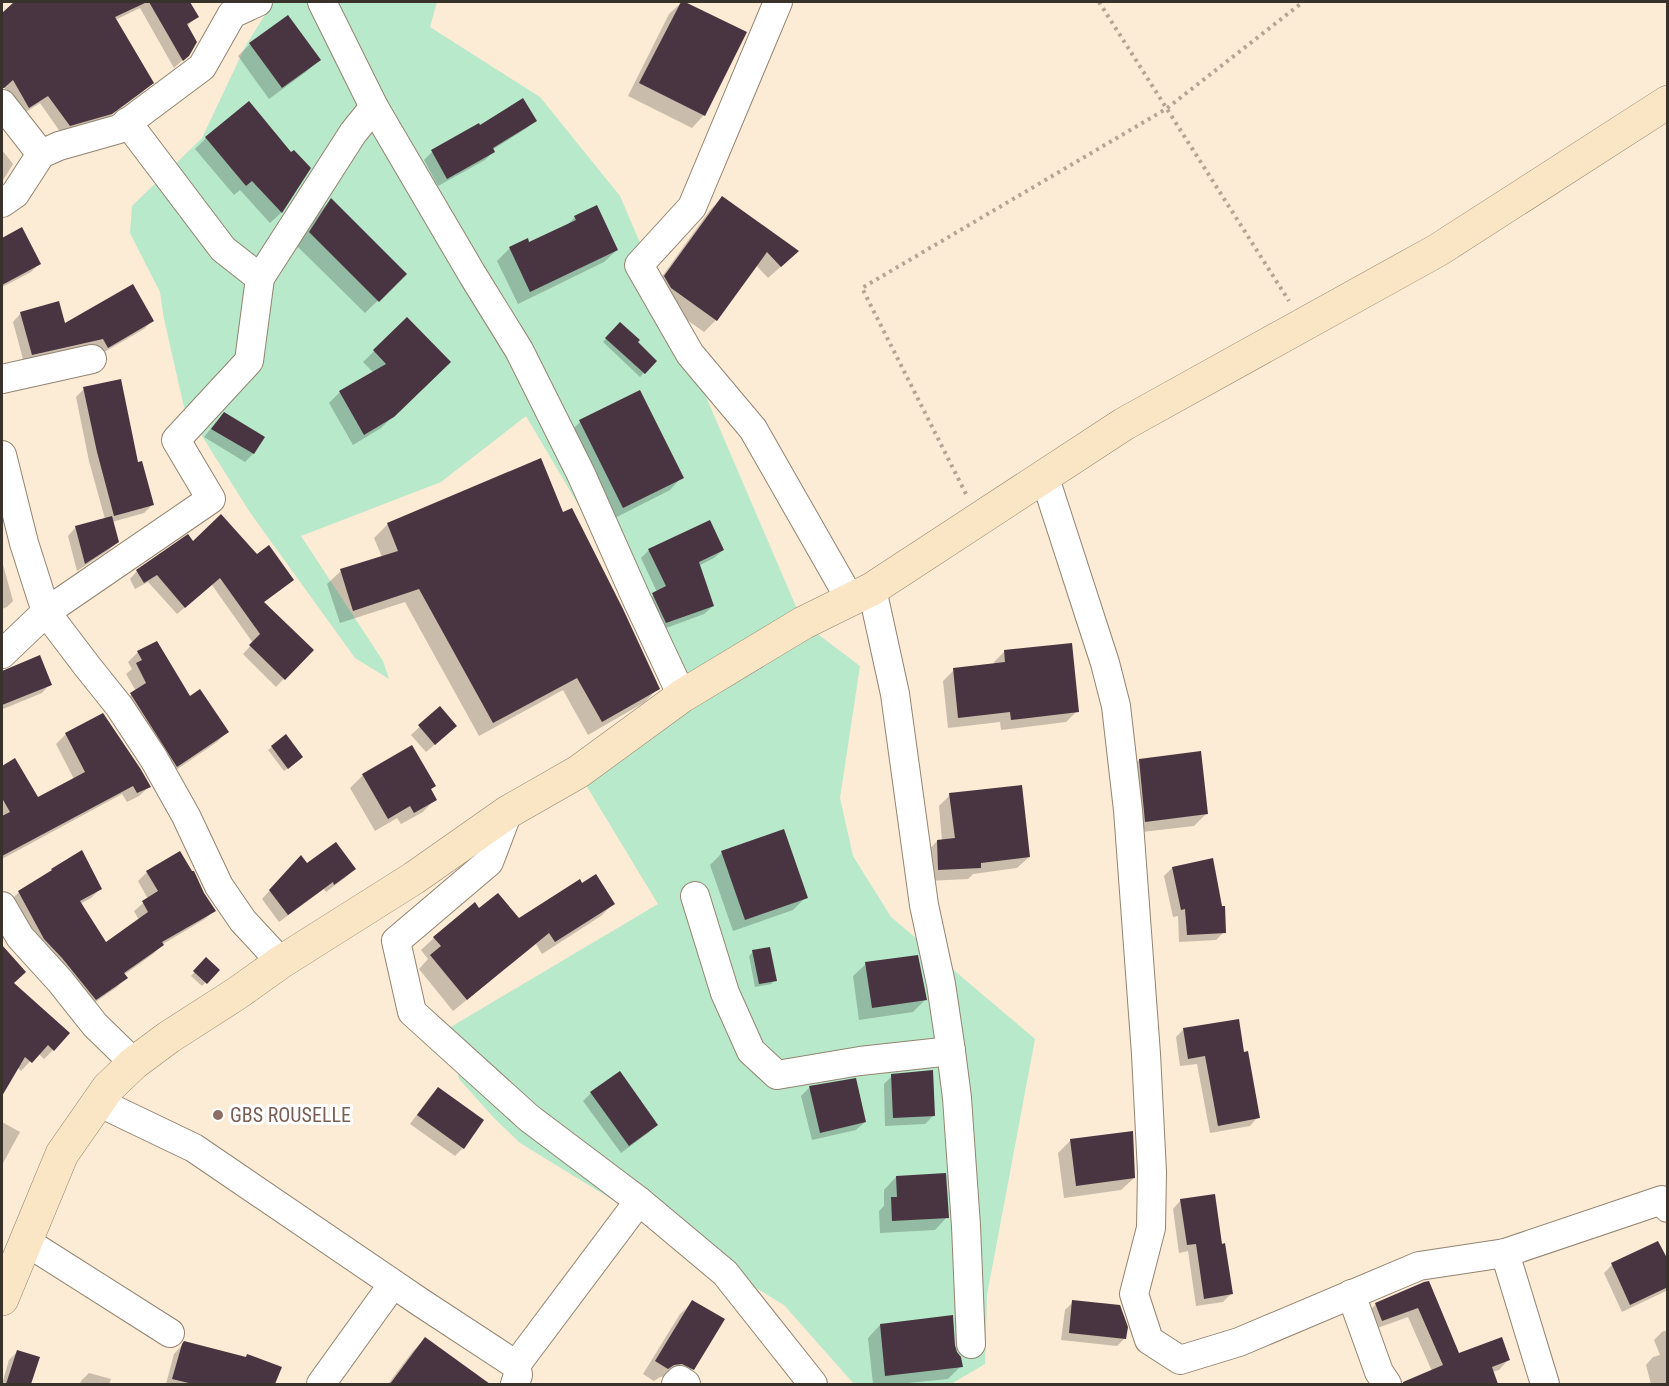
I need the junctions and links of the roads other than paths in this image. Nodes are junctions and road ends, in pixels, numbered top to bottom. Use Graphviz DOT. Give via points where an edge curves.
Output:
graph roads {
  1 [pos="258,2"];
  2 [pos="322,2"];
  3 [pos="778,2"];
  4 [pos="1668,102"];
  5 [pos="2,104"];
  6 [pos="374,106"];
  7 [pos="127,123"];
  8 [pos="41,154"];
  9 [pos="2,203"];
  10 [pos="260,278"];
  11 [pos="92,359"];
  12 [pos="2,379"];
  13 [pos="2,455"];
  14 [pos="1044,475"];
  15 [pos="861,594"];
  16 [pos="46,612"];
  17 [pos="2,654"];
  18 [pos="682,696"];
  19 [pos="508,812"];
  20 [pos="695,896"];
  21 [pos="2,906"];
  22 [pos="281,962"];
  23 [pos="951,1051"];
  24 [pos="134,1064"];
  25 [pos="98,1102"];
  26 [pos="639,1201"];
  27 [pos="1668,1209"];
  28 [pos="15,1247"];
  29 [pos="1505,1253"];
  30 [pos="393,1284"];
  31 [pos="1351,1294"];
  32 [pos="2,1299"];
  33 [pos="170,1333"];
  34 [pos="971,1344"];
  35 [pos="520,1377"];
  36 [pos="321,1384"];
  37 [pos="676,1384"];
  38 [pos="686,1384"];
  39 [pos="813,1384"];
  40 [pos="1387,1384"];
  41 [pos="1545,1384"];
  1 -- 7 [label="street" via="232,14 202,67"];
  2 -- 6 [label="street"];
  3 -- 15 [label="street" via="692,207 639,265 690,354 753,429"];
  4 -- 14 [label="street" via="1438,250 1124,424"];
  5 -- 8 [label="street"];
  6 -- 10 [label="street"];
  6 -- 18 [label="street" via="519,350 581,474"];
  7 -- 8 [label="street"];
  7 -- 10 [label="street" via="223,249"];
  8 -- 9 [label="street" via="15,194"];
  10 -- 16 [label="street" via="249,361 176,440 211,499"];
  11 -- 12 [label="street"];
  13 -- 16 [label="street"];
  14 -- 15 [label="street"];
  14 -- 31 [label="street" via="1116,706 1127,799 1152,1172 1151,1228 1134,1294 1149,1340 1180,1360 1239,1342"];
  15 -- 18 [label="street" via="803,623"];
  15 -- 23 [label="street" via="895,694 924,905"];
  16 -- 17 [label="street"];
  16 -- 22 [label="street" via="119,706 154,759 219,886 243,921"];
  18 -- 19 [label="street" via="578,772"];
  19 -- 22 [label="street" via="414,878"];
  19 -- 26 [label="street" via="489,862 396,941 412,1012 529,1118"];
  20 -- 23 [label="street" via="729,1003 751,1051 777,1075"];
  21 -- 24 [label="street" via="20,937"];
  22 -- 24 [label="street"];
  23 -- 34 [label="street" via="966,1226"];
  24 -- 25 [label="street"];
  25 -- 28 [label="street" via="62,1154"];
  25 -- 30 [label="street" via="194,1148"];
  26 -- 35 [label="street"];
  26 -- 39 [label="street" via="725,1273"];
  27 -- 29 [label="street" via="1662,1200"];
  28 -- 32 [label="street"];
  28 -- 33 [label="street"];
  29 -- 31 [label="street" via="1419,1266"];
  29 -- 41 [label="street"];
  30 -- 35 [label="street"];
  30 -- 36 [label="street"];
  31 -- 40 [label="street"];
  37 -- 38 [label="street" via="680,1380"];
}
